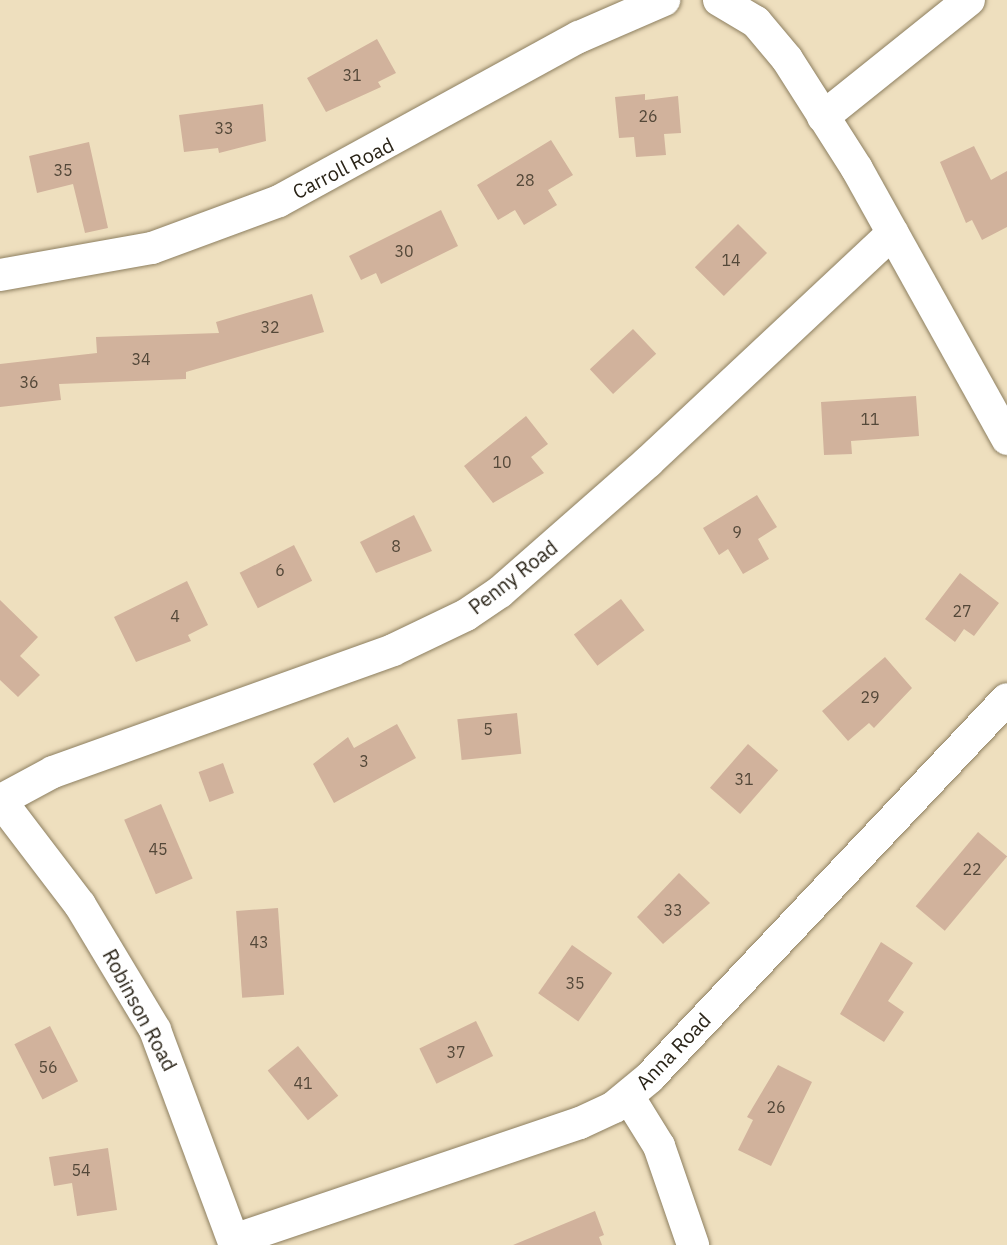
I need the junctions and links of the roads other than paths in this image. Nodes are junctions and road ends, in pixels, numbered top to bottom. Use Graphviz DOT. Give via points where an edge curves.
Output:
graph roads {
  1 [pos="664,0"];
  2 [pos="719,0"];
  3 [pos="969,0"];
  4 [pos="823,117"];
  5 [pos="893,233"];
  6 [pos="0,275"];
  7 [pos="1007,439"];
  8 [pos="1007,699"];
  9 [pos="0,800"];
  10 [pos="628,1096"];
  11 [pos="234,1243"];
  12 [pos="693,1245"];
  1 -- 6 [label="street, Carroll Road" via="579,37 279,201 152,248"];
  2 -- 4 [label="street" via="772,37"];
  3 -- 4 [label="street"];
  4 -- 5 [label="street"];
  5 -- 7 [label="street"];
  5 -- 9 [label="street, Penny Road" via="648,462 500,592 466,615 393,650 53,772"];
  8 -- 10 [label="street, Anna Road"];
  9 -- 11 [label="street, Robinson Road" via="80,905 150,1019"];
  10 -- 11 [label="street, Anna Road" via="580,1123"];
  10 -- 12 [label="street" via="659,1146"];
}
